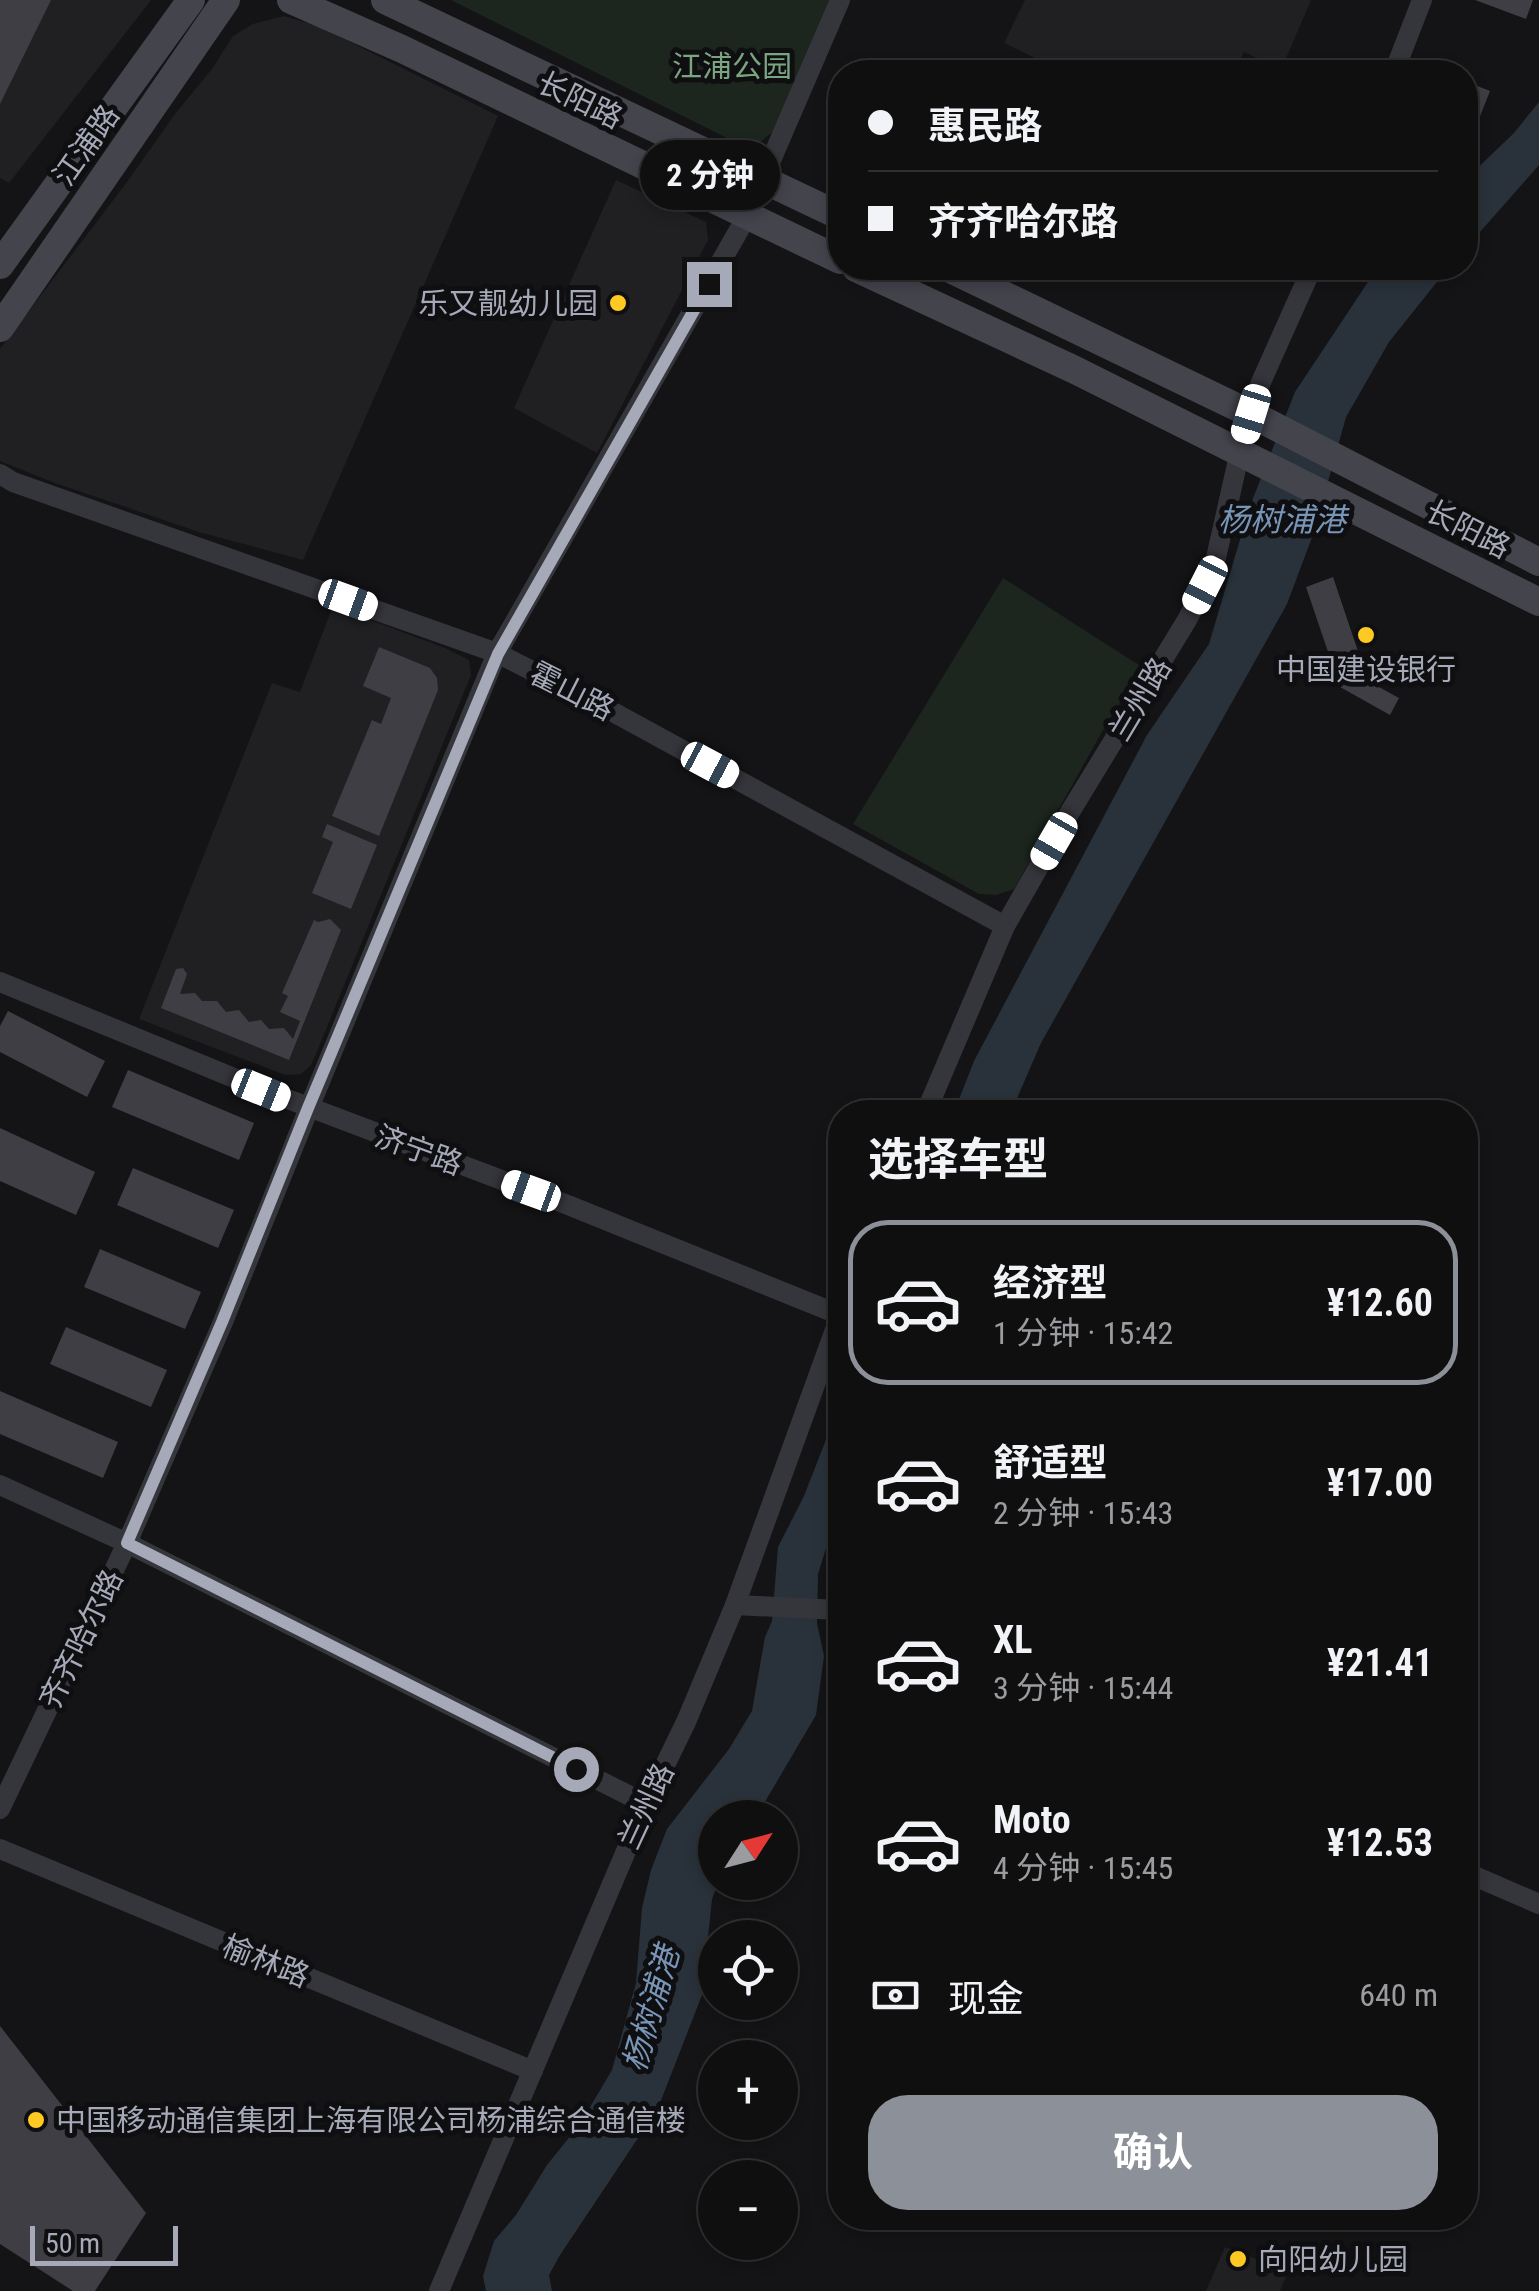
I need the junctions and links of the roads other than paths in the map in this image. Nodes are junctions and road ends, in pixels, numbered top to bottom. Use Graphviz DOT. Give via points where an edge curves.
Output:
graph roads {
  1 [pos="191,0"];
  2 [pos="226,0"];
  3 [pos="292,0"];
  4 [pos="385,0"];
  5 [pos="840,0"];
  6 [pos="1422,0"];
  7 [pos="1399,60"];
  8 [pos="763,178"];
  9 [pos="828,210"];
  10 [pos="747,216"];
  11 [pos="828,254"];
  12 [pos="0,265"];
  13 [pos="882,280"];
  14 [pos="973,280"];
  15 [pos="1307,280"];
  16 [pos="0,328"];
  17 [pos="1251,414"];
  18 [pos="1240,451"];
  19 [pos="0,474"];
  20 [pos="1539,562"];
  21 [pos="1539,602"];
  22 [pos="498,654"];
  23 [pos="1004,926"];
  24 [pos="0,982"];
  25 [pos="931,1100"];
  26 [pos="308,1108"];
  27 [pos="828,1311"];
  28 [pos="828,1349"];
  29 [pos="0,1485"];
  30 [pos="127,1543"];
  31 [pos="735,1605"];
  32 [pos="828,1610"];
  33 [pos="646,1804"];
  34 [pos="0,1809"];
  35 [pos="0,1849"];
  36 [pos="1478,1878"];
  37 [pos="1539,1904"];
  38 [pos="532,2071"];
  39 [pos="438,2291"];
  1 -- 12 [label="main road, 江浦路"];
  2 -- 16 [label="main road, 江浦路"];
  3 -- 10 [label="main road, 长阳路"];
  4 -- 8 [label="main road, 长阳路"];
  5 -- 8 [label="street, 齐齐哈尔路"];
  6 -- 7 [label="street"];
  8 -- 9 [label="main road, 长阳路"];
  8 -- 10 [label="street, 齐齐哈尔路"];
  10 -- 11 [label="main road, 长阳路"];
  10 -- 22 [label="street, 齐齐哈尔路"];
  13 -- 18 [label="main road"];
  14 -- 17 [label="main road"];
  15 -- 17 [label="street, 兰州路"];
  17 -- 18 [label="street, 兰州路"];
  17 -- 20 [label="main road, 长阳路"];
  18 -- 21 [label="main road, 长阳路"];
  18 -- 23 [label="street, 兰州路" via="1205,585"];
  19 -- 22 [label="street, 霍山路"];
  22 -- 23 [label="street, 霍山路"];
  22 -- 26 [label="street, 齐齐哈尔路"];
  23 -- 25 [label="street, 兰州路"];
  24 -- 26 [label="street, 济宁路"];
  26 -- 27 [label="street, 济宁路"];
  26 -- 30 [label="street, 齐齐哈尔路"];
  28 -- 31 [label="street, 兰州路"];
  29 -- 30 [label="street"];
  30 -- 33 [label="street"];
  30 -- 34 [label="street, 齐齐哈尔路"];
  31 -- 32 [label="street"];
  31 -- 33 [label="street, 兰州路"];
  33 -- 38 [label="street, 兰州路"];
  35 -- 38 [label="street, 榆林路"];
  36 -- 37 [label="street"];
  38 -- 39 [label="street, 兰州路"];
}
